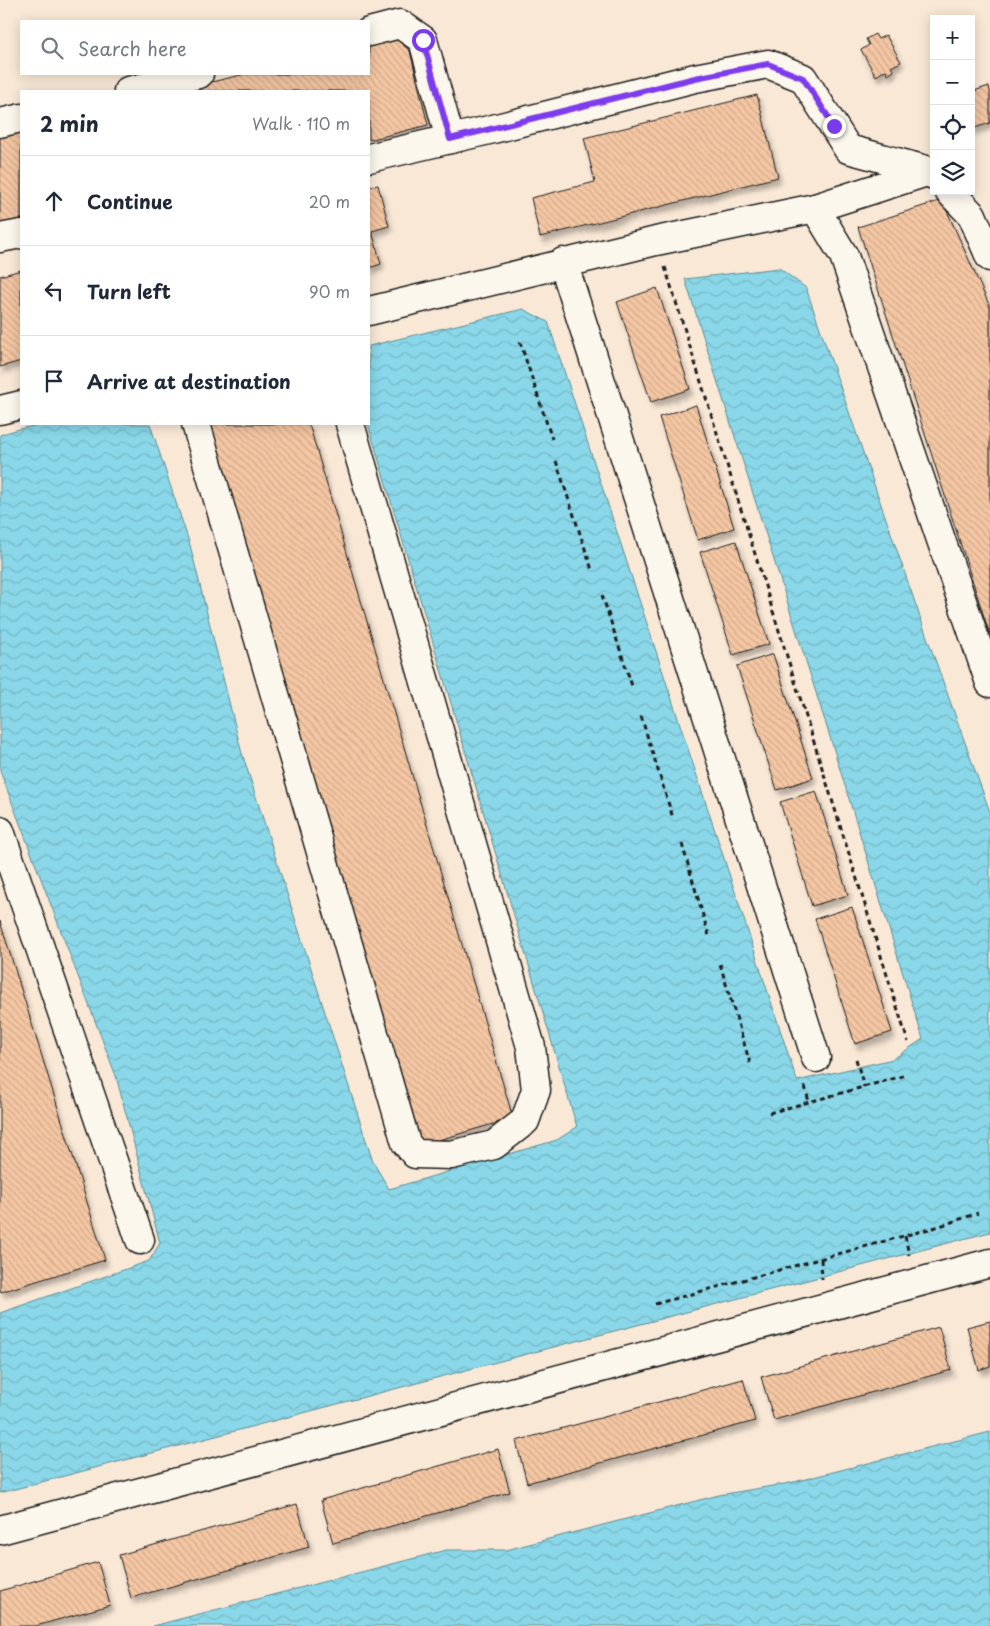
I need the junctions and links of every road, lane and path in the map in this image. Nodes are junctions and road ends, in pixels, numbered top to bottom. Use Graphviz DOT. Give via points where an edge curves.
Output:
graph roads {
  1 [pos="370,32"];
  2 [pos="195,75"];
  3 [pos="132,90"];
  4 [pos="20,118"];
  5 [pos="0,123"];
  6 [pos="450,139"];
  7 [pos="370,158"];
  8 [pos="930,172"];
  9 [pos="930,174"];
  10 [pos="953,195"];
  11 [pos="815,208"];
  12 [pos="20,234"];
  13 [pos="0,238"];
  14 [pos="990,257"];
  15 [pos="563,262"];
  16 [pos="664,264"];
  17 [pos="370,311"];
  18 [pos="520,342"];
  19 [pos="20,405"];
  20 [pos="0,410"];
  21 [pos="196,425"];
  22 [pos="350,425"];
  23 [pos="552,439"];
  24 [pos="556,462"];
  25 [pos="592,570"];
  26 [pos="602,596"];
  27 [pos="990,683"];
  28 [pos="634,689"];
  29 [pos="641,716"];
  30 [pos="673,818"];
  31 [pos="0,831"];
  32 [pos="682,844"];
  33 [pos="709,936"];
  34 [pos="720,964"];
  35 [pos="908,1042"];
  36 [pos="816,1058"];
  37 [pos="856,1059"];
  38 [pos="750,1063"];
  39 [pos="903,1076"];
  40 [pos="864,1087"];
  41 [pos="769,1113"];
  42 [pos="978,1213"];
  43 [pos="905,1236"];
  44 [pos="140,1240"];
  45 [pos="910,1259"];
  46 [pos="990,1263"];
  47 [pos="655,1304"];
  48 [pos="0,1530"];
  1 -- 6 [label="lane" via="400,24 423,40"];
  2 -- 3 [label="lane"];
  4 -- 5 [label="lane"];
  6 -- 7 [label="lane"];
  6 -- 8 [label="lane" via="695,78 768,64 803,78 848,149"];
  9 -- 11 [label="lane"];
  10 -- 14 [label="lane" via="972,215"];
  11 -- 15 [label="lane"];
  11 -- 27 [label="lane" via="844,256"];
  12 -- 13 [label="lane"];
  15 -- 17 [label="lane"];
  15 -- 36 [label="lane"];
  16 -- 35 [label="path"];
  18 -- 23 [label="path"];
  19 -- 20 [label="lane"];
  21 -- 22 [label="lane" via="406,1143 414,1154 451,1155 494,1145 525,1121 536,1090 531,1048"];
  24 -- 25 [label="path"];
  26 -- 28 [label="path"];
  29 -- 30 [label="path"];
  31 -- 44 [label="lane"];
  32 -- 33 [label="path"];
  34 -- 38 [label="path"];
  37 -- 40 [label="path"];
  39 -- 40 [label="path"];
  40 -- 41 [label="path"];
  42 -- 43 [label="path"];
  43 -- 45 [label="path"];
  43 -- 47 [label="path"];
  46 -- 48 [label="lane"];
}
